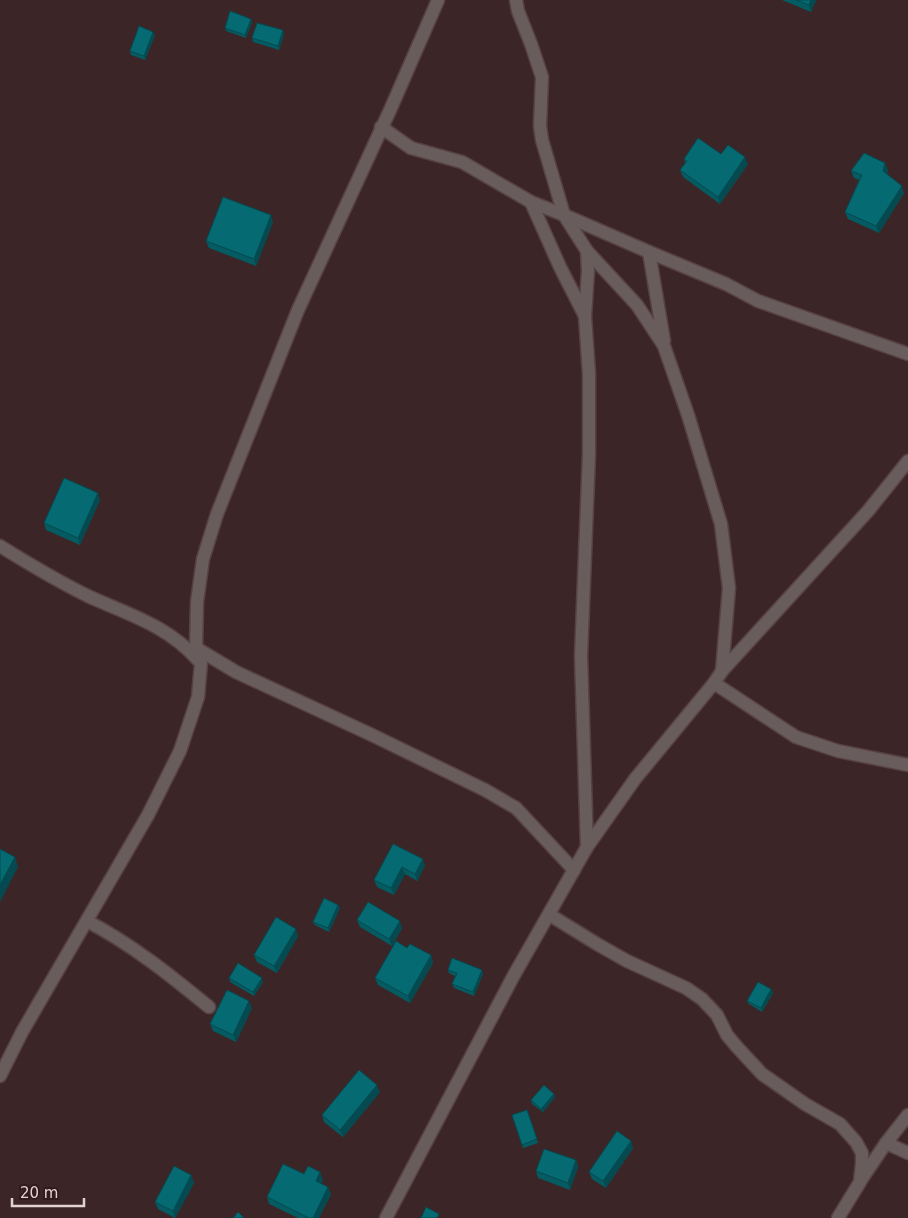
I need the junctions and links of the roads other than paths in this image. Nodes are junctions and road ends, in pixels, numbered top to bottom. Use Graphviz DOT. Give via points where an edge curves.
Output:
graph roads {
  1 [pos="438,0"];
  2 [pos="516,0"];
  3 [pos="381,128"];
  4 [pos="531,202"];
  5 [pos="564,214"];
  6 [pos="587,251"];
  7 [pos="649,252"];
  8 [pos="585,316"];
  9 [pos="664,346"];
  10 [pos="908,354"];
  11 [pos="908,460"];
  12 [pos="0,546"];
  13 [pos="196,648"];
  14 [pos="200,663"];
  15 [pos="722,671"];
  16 [pos="714,683"];
  17 [pos="908,765"];
  18 [pos="587,847"];
  19 [pos="574,870"];
  20 [pos="550,915"];
  21 [pos="86,921"];
  22 [pos="209,1007"];
  23 [pos="0,1076"];
  24 [pos="908,1115"];
  25 [pos="886,1143"];
  26 [pos="908,1154"];
  27 [pos="860,1182"];
  28 [pos="386,1218"];
  29 [pos="838,1218"];
  1 -- 3 [label="street"];
  2 -- 5 [label="street" via="542,77 540,132"];
  3 -- 4 [label="street" via="411,148 462,162"];
  3 -- 13 [label="street" via="298,310 216,514 198,591"];
  4 -- 5 [label="street"];
  4 -- 8 [label="street"];
  5 -- 6 [label="street"];
  5 -- 7 [label="street"];
  6 -- 8 [label="street"];
  6 -- 9 [label="street" via="637,304"];
  7 -- 9 [label="street"];
  7 -- 10 [label="street" via="726,284 758,302"];
  8 -- 18 [label="street" via="589,445 581,656"];
  9 -- 15 [label="street" via="721,524 728,588"];
  11 -- 15 [label="street" via="868,511"];
  12 -- 14 [label="street" via="90,597 163,630 186,646"];
  13 -- 14 [label="street"];
  13 -- 19 [label="street" via="236,672 372,735 516,808"];
  14 -- 21 [label="street" via="198,697 180,751 148,815"];
  15 -- 16 [label="street"];
  16 -- 17 [label="street" via="796,737 838,751"];
  16 -- 18 [label="street" via="635,779"];
  18 -- 19 [label="street"];
  19 -- 20 [label="street"];
  20 -- 27 [label="street" via="620,957 702,999 717,1015 737,1047 762,1074 840,1124 856,1142 862,1153"];
  20 -- 28 [label="street" via="514,975"];
  21 -- 22 [label="street" via="134,949"];
  21 -- 23 [label="street"];
  24 -- 25 [label="street"];
  25 -- 26 [label="street"];
  25 -- 27 [label="street"];
  27 -- 29 [label="street"];
}
